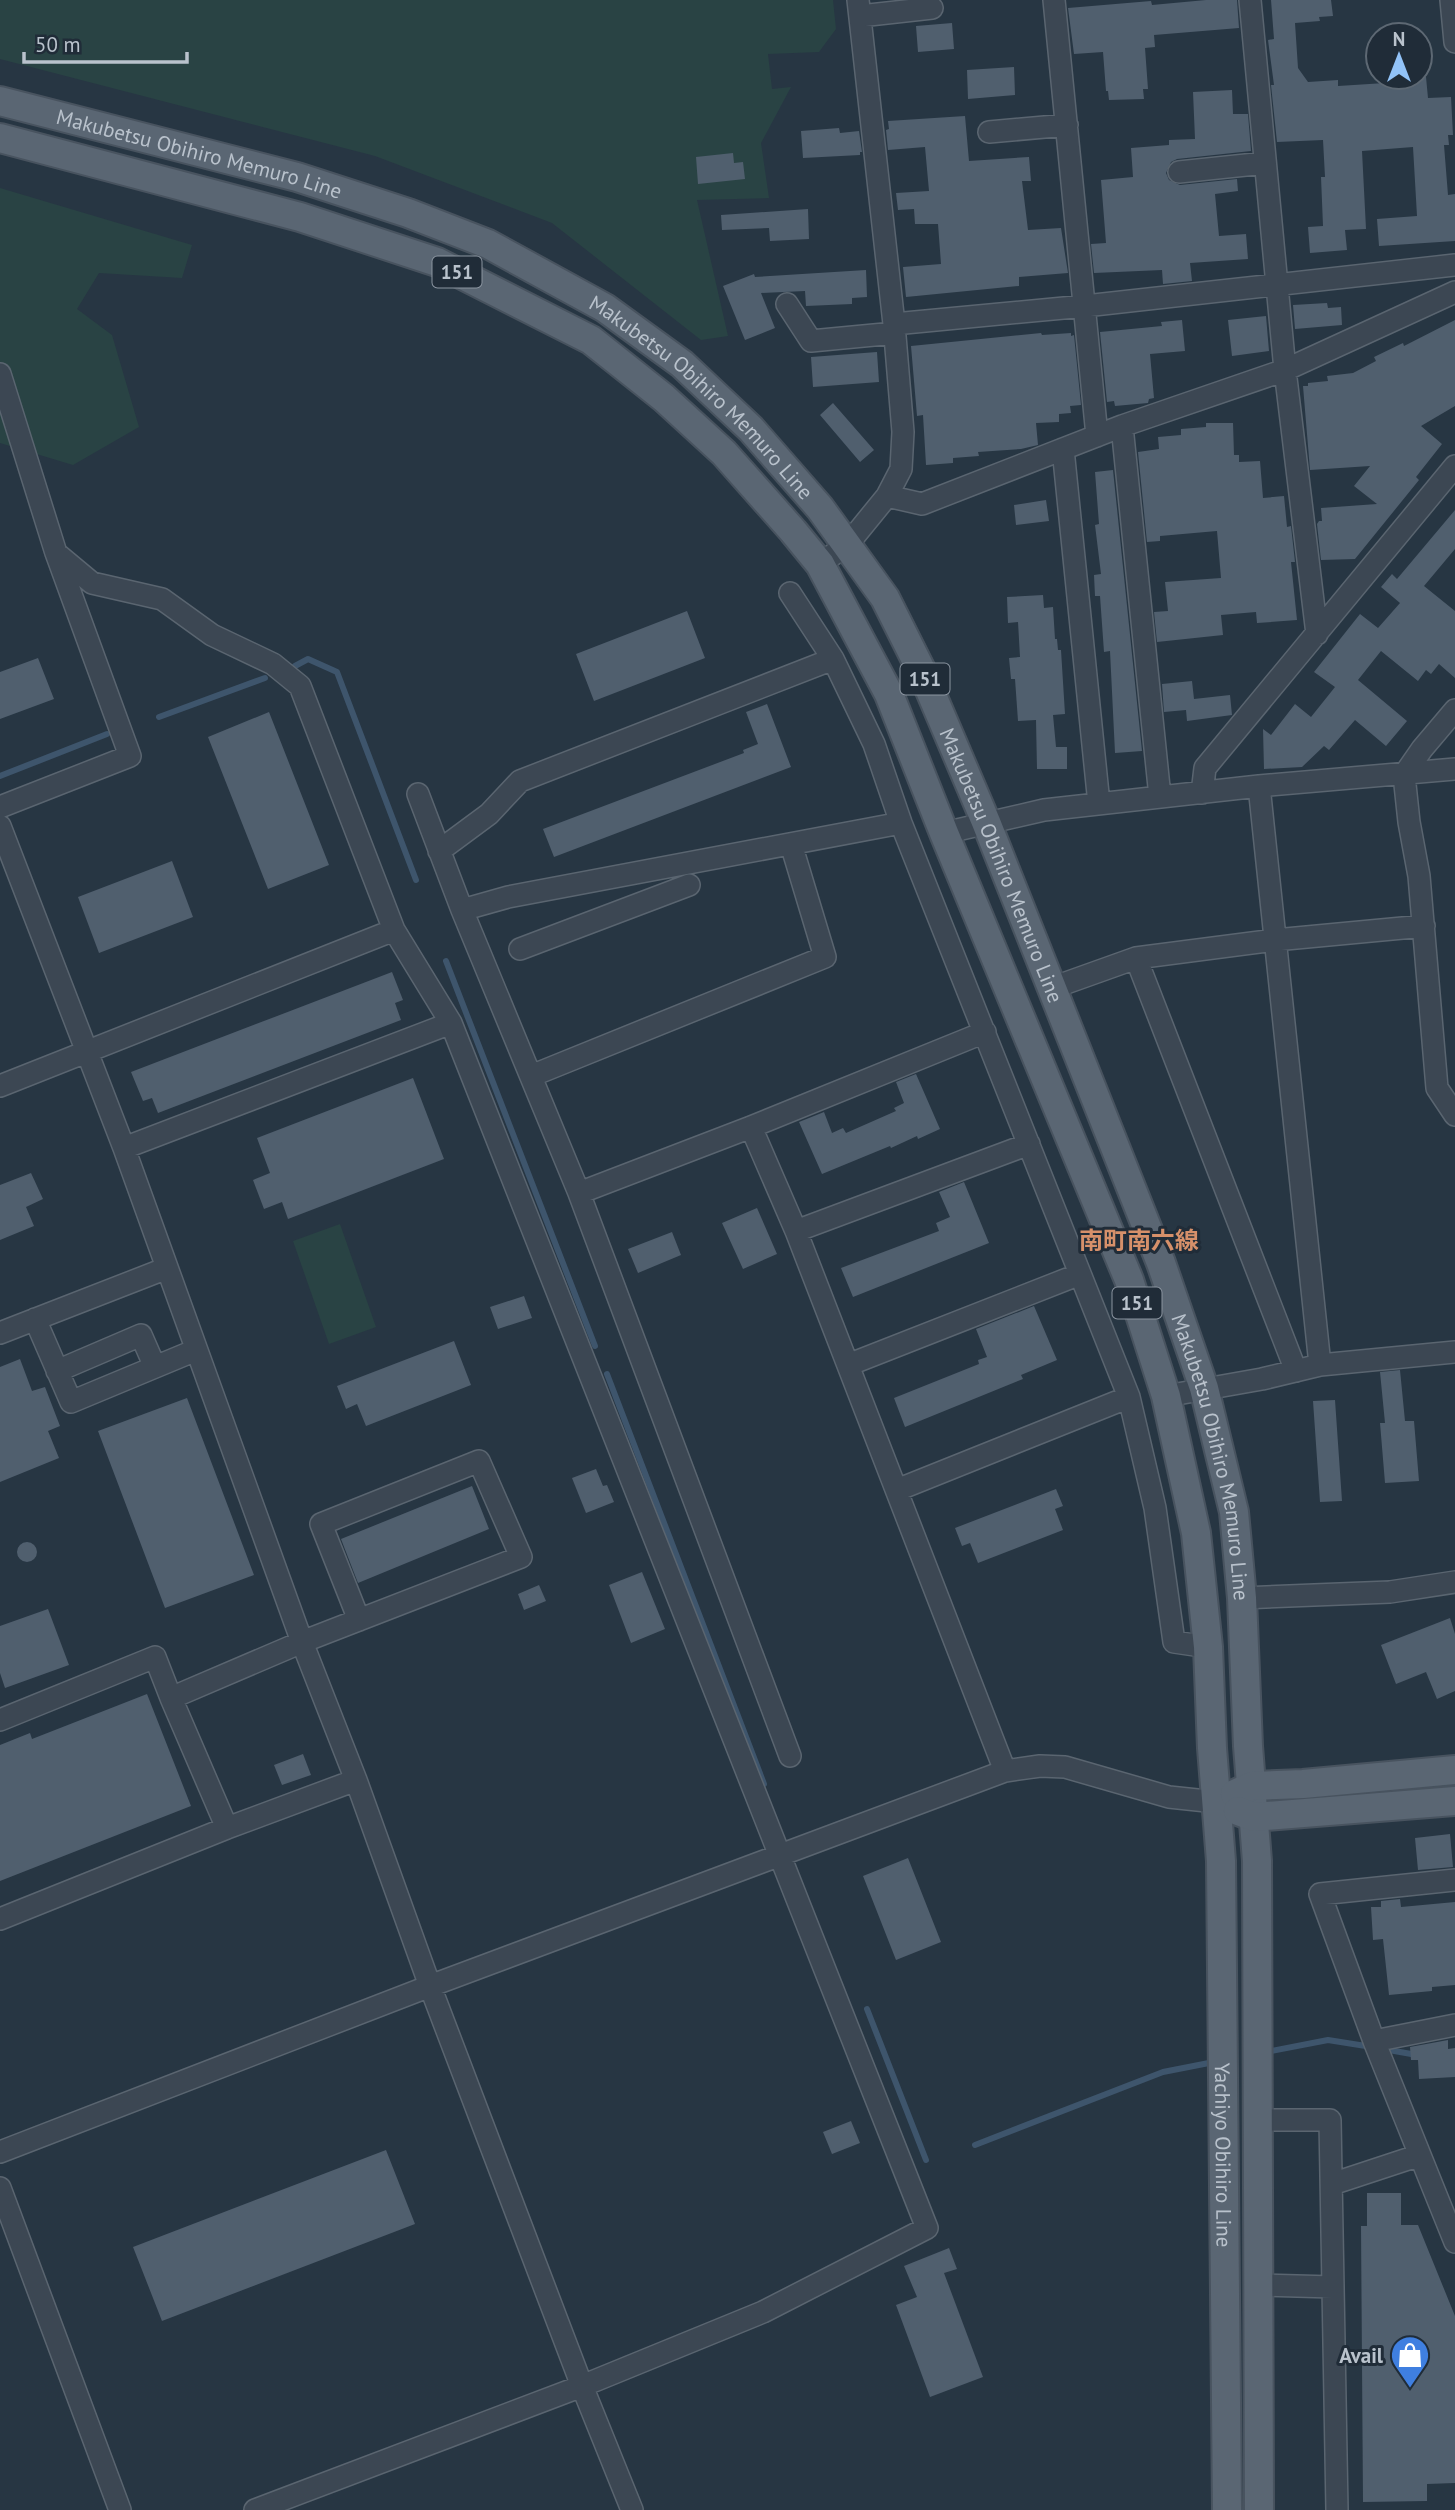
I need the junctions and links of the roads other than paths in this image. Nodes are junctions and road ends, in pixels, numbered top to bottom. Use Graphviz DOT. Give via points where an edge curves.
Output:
graph roads {
  1 [pos="1054,0"];
  2 [pos="1250,0"];
  3 [pos="1451,0"];
  4 [pos="859,8"];
  5 [pos="932,8"];
  6 [pos="1455,42"];
  7 [pos="0,100"];
  8 [pos="1067,125"];
  9 [pos="989,132"];
  10 [pos="2,139"];
  11 [pos="1265,163"];
  12 [pos="1179,172"];
  13 [pos="1455,265"];
  14 [pos="1277,285"];
  15 [pos="1455,292"];
  16 [pos="787,304"];
  17 [pos="1085,306"];
  18 [pos="895,328"];
  19 [pos="1285,370"];
  20 [pos="0,374"];
  21 [pos="1122,426"];
  22 [pos="1097,436"];
  23 [pos="1063,449"];
  24 [pos="1455,466"];
  25 [pos="887,496"];
  26 [pos="848,544"];
  27 [pos="56,553"];
  28 [pos="820,564"];
  29 [pos="790,593"];
  30 [pos="1317,634"];
  31 [pos="833,659"];
  32 [pos="1455,710"];
  33 [pos="1455,769"];
  34 [pos="1404,775"];
  35 [pos="1259,786"];
  36 [pos="1202,793"];
  37 [pos="418,794"];
  38 [pos="1160,797"];
  39 [pos="1098,804"];
  40 [pos="0,807"];
  41 [pos="986,822"];
  42 [pos="901,823"];
  43 [pos="0,826"];
  44 [pos="944,834"];
  45 [pos="791,844"];
  46 [pos="439,851"];
  47 [pos="629,874"];
  48 [pos="689,885"];
  49 [pos="638,904"];
  50 [pos="462,910"];
  51 [pos="1424,926"];
  52 [pos="394,930"];
  53 [pos="1275,940"];
  54 [pos="520,949"];
  55 [pos="1136,958"];
  56 [pos="1052,988"];
  57 [pos="451,1023"];
  58 [pos="985,1032"];
  59 [pos="88,1052"];
  60 [pos="531,1076"];
  61 [pos="0,1086"];
  62 [pos="1455,1115"];
  63 [pos="751,1127"];
  64 [pos="1029,1144"];
  65 [pos="124,1148"];
  66 [pos="579,1193"];
  67 [pos="796,1231"];
  68 [pos="167,1268"];
  69 [pos="1080,1274"];
  70 [pos="35,1319"];
  71 [pos="0,1333"];
  72 [pos="196,1350"];
  73 [pos="1455,1352"];
  74 [pos="848,1365"];
  75 [pos="1320,1365"];
  76 [pos="155,1367"];
  77 [pos="57,1371"];
  78 [pos="1296,1371"];
  79 [pos="1204,1388"];
  80 [pos="1166,1396"];
  81 [pos="1129,1398"];
  82 [pos="897,1490"];
  83 [pos="1455,1582"];
  84 [pos="1242,1598"];
  85 [pos="359,1620"];
  86 [pos="302,1642"];
  87 [pos="1208,1647"];
  88 [pos="171,1698"];
  89 [pos="0,1720"];
  90 [pos="790,1756"];
  91 [pos="1455,1770"];
  92 [pos="1005,1772"];
  93 [pos="355,1780"];
  94 [pos="1252,1786"];
  95 [pos="1455,1801"];
  96 [pos="1216,1802"];
  97 [pos="1254,1817"];
  98 [pos="228,1828"];
  99 [pos="780,1856"];
  100 [pos="1455,1880"];
  101 [pos="0,1919"];
  102 [pos="430,1986"];
  103 [pos="1455,2025"];
  104 [pos="1374,2041"];
  105 [pos="1258,2120"];
  106 [pos="0,2152"];
  107 [pos="1420,2155"];
  108 [pos="1332,2184"];
  109 [pos="0,2188"];
  110 [pos="1455,2242"];
  111 [pos="1258,2285"];
  112 [pos="1333,2287"];
  113 [pos="582,2386"];
  114 [pos="120,2510"];
  115 [pos="254,2510"];
  116 [pos="632,2510"];
  117 [pos="1227,2510"];
  118 [pos="1259,2510"];
  119 [pos="1337,2510"];
  1 -- 8 [label="street"];
  2 -- 11 [label="street"];
  3 -- 6 [label="street"];
  4 -- 5 [label="street"];
  4 -- 18 [label="street"];
  7 -- 26 [label="main road, Makubetsu Obihiro Memuro Line / 151" via="297,177 488,244 605,308 682,364 751,429"];
  8 -- 9 [label="street"];
  8 -- 17 [label="street"];
  10 -- 28 [label="main road, Makubetsu Obihiro Memuro Line / 151" via="300,217 437,262 591,340 724,453"];
  11 -- 12 [label="street"];
  11 -- 14 [label="street"];
  13 -- 14 [label="street"];
  14 -- 17 [label="street"];
  14 -- 19 [label="street"];
  15 -- 19 [label="street"];
  16 -- 18 [label="street" via="811,341"];
  17 -- 18 [label="street"];
  17 -- 22 [label="street"];
  18 -- 25 [label="street" via="901,469"];
  19 -- 21 [label="street"];
  19 -- 30 [label="street"];
  20 -- 27 [label="street"];
  21 -- 22 [label="street"];
  21 -- 38 [label="street"];
  22 -- 23 [label="street"];
  23 -- 25 [label="street" via="922,503"];
  23 -- 39 [label="street"];
  24 -- 30 [label="street"];
  25 -- 26 [label="street"];
  26 -- 28 [label="street"];
  26 -- 41 [label="main road, Makubetsu Obihiro Memuro Line / 151" via="886,598"];
  27 -- 40 [label="street" via="130,756"];
  27 -- 52 [label="street" via="92,583 162,598 212,635 273,664 300,686"];
  28 -- 44 [label="main road, Makubetsu Obihiro Memuro Line / 151" via="890,694"];
  29 -- 31 [label="street"];
  30 -- 36 [label="street" via="1205,768"];
  31 -- 42 [label="street" via="874,744"];
  31 -- 46 [label="street" via="520,781 489,814"];
  32 -- 34 [label="street"];
  33 -- 34 [label="street"];
  34 -- 35 [label="street"];
  34 -- 51 [label="street"];
  35 -- 36 [label="street"];
  35 -- 53 [label="street"];
  36 -- 38 [label="street"];
  37 -- 46 [label="street"];
  38 -- 39 [label="street"];
  39 -- 41 [label="street"];
  41 -- 44 [label="street"];
  41 -- 56 [label="main road, Makubetsu Obihiro Memuro Line / 151"];
  42 -- 45 [label="street"];
  42 -- 58 [label="street"];
  43 -- 59 [label="street"];
  44 -- 80 [label="main road, Makubetsu Obihiro Memuro Line / 151" via="1129,1280"];
  45 -- 47 [label="street"];
  45 -- 60 [label="street" via="825,957"];
  46 -- 50 [label="street"];
  47 -- 49 [label="street"];
  47 -- 50 [label="street"];
  48 -- 49 [label="street"];
  49 -- 54 [label="street"];
  50 -- 60 [label="street"];
  51 -- 53 [label="street"];
  51 -- 62 [label="street" via="1437,1088"];
  52 -- 57 [label="street"];
  52 -- 59 [label="street"];
  53 -- 55 [label="street"];
  53 -- 75 [label="street"];
  55 -- 56 [label="street"];
  55 -- 78 [label="street"];
  56 -- 79 [label="main road, Makubetsu Obihiro Memuro Line / 151" via="1161,1264"];
  57 -- 65 [label="street"];
  57 -- 99 [label="street"];
  58 -- 63 [label="street"];
  58 -- 64 [label="street"];
  59 -- 61 [label="street"];
  59 -- 65 [label="street"];
  60 -- 66 [label="street"];
  63 -- 66 [label="street"];
  63 -- 67 [label="street"];
  64 -- 67 [label="street"];
  64 -- 69 [label="street"];
  65 -- 68 [label="street"];
  66 -- 90 [label="street"];
  67 -- 74 [label="street"];
  68 -- 70 [label="street"];
  68 -- 72 [label="street"];
  69 -- 74 [label="street"];
  69 -- 81 [label="street"];
  70 -- 71 [label="street"];
  70 -- 77 [label="street"];
  72 -- 76 [label="street"];
  72 -- 86 [label="street"];
  73 -- 75 [label="street"];
  74 -- 82 [label="street"];
  75 -- 78 [label="street"];
  76 -- 77 [label="street" via="71,1402"];
  76 -- 77 [label="street" via="141,1335"];
  78 -- 79 [label="street"];
  79 -- 80 [label="street"];
  79 -- 84 [label="main road, Makubetsu Obihiro Memuro Line / 151" via="1234,1512"];
  80 -- 87 [label="main road, Makubetsu Obihiro Memuro Line / 151" via="1196,1533"];
  81 -- 82 [label="street"];
  81 -- 87 [label="street" via="1155,1508 1174,1642"];
  82 -- 92 [label="street"];
  83 -- 84 [label="street" via="1390,1592"];
  84 -- 94 [label="main road, Makubetsu Obihiro Memuro Line / 151"];
  85 -- 85 [label="street" via="521,1557 479,1461 321,1524"];
  85 -- 86 [label="street"];
  86 -- 88 [label="street"];
  86 -- 93 [label="street"];
  87 -- 96 [label="main road, Makubetsu Obihiro Memuro Line / 151"];
  88 -- 89 [label="street" via="155,1657"];
  88 -- 98 [label="street"];
  91 -- 94 [label="main road"];
  92 -- 96 [label="street" via="1065,1767 1169,1797"];
  92 -- 99 [label="street"];
  93 -- 98 [label="street"];
  93 -- 102 [label="street"];
  94 -- 96 [label="main road"];
  94 -- 97 [label="main road, Makubetsu Obihiro Memuro Line / 151"];
  95 -- 97 [label="main road"];
  96 -- 97 [label="main road"];
  96 -- 117 [label="main road, Yachiyo Obihiro Line" via="1221,1861"];
  97 -- 105 [label="main road, Yachiyo Obihiro Line"];
  98 -- 101 [label="street"];
  99 -- 102 [label="street"];
  99 -- 113 [label="street" via="927,2228 763,2312"];
  100 -- 104 [label="street" via="1320,1894"];
  102 -- 106 [label="street"];
  102 -- 113 [label="street"];
  103 -- 104 [label="street"];
  104 -- 107 [label="street"];
  105 -- 108 [label="street" via="1331,2120"];
  105 -- 111 [label="main road, Yachiyo Obihiro Line"];
  107 -- 108 [label="street"];
  107 -- 110 [label="street"];
  108 -- 112 [label="street"];
  109 -- 114 [label="street"];
  111 -- 112 [label="street"];
  111 -- 118 [label="main road, Yachiyo Obihiro Line"];
  112 -- 119 [label="street"];
  113 -- 115 [label="street"];
  113 -- 116 [label="street"];
}
